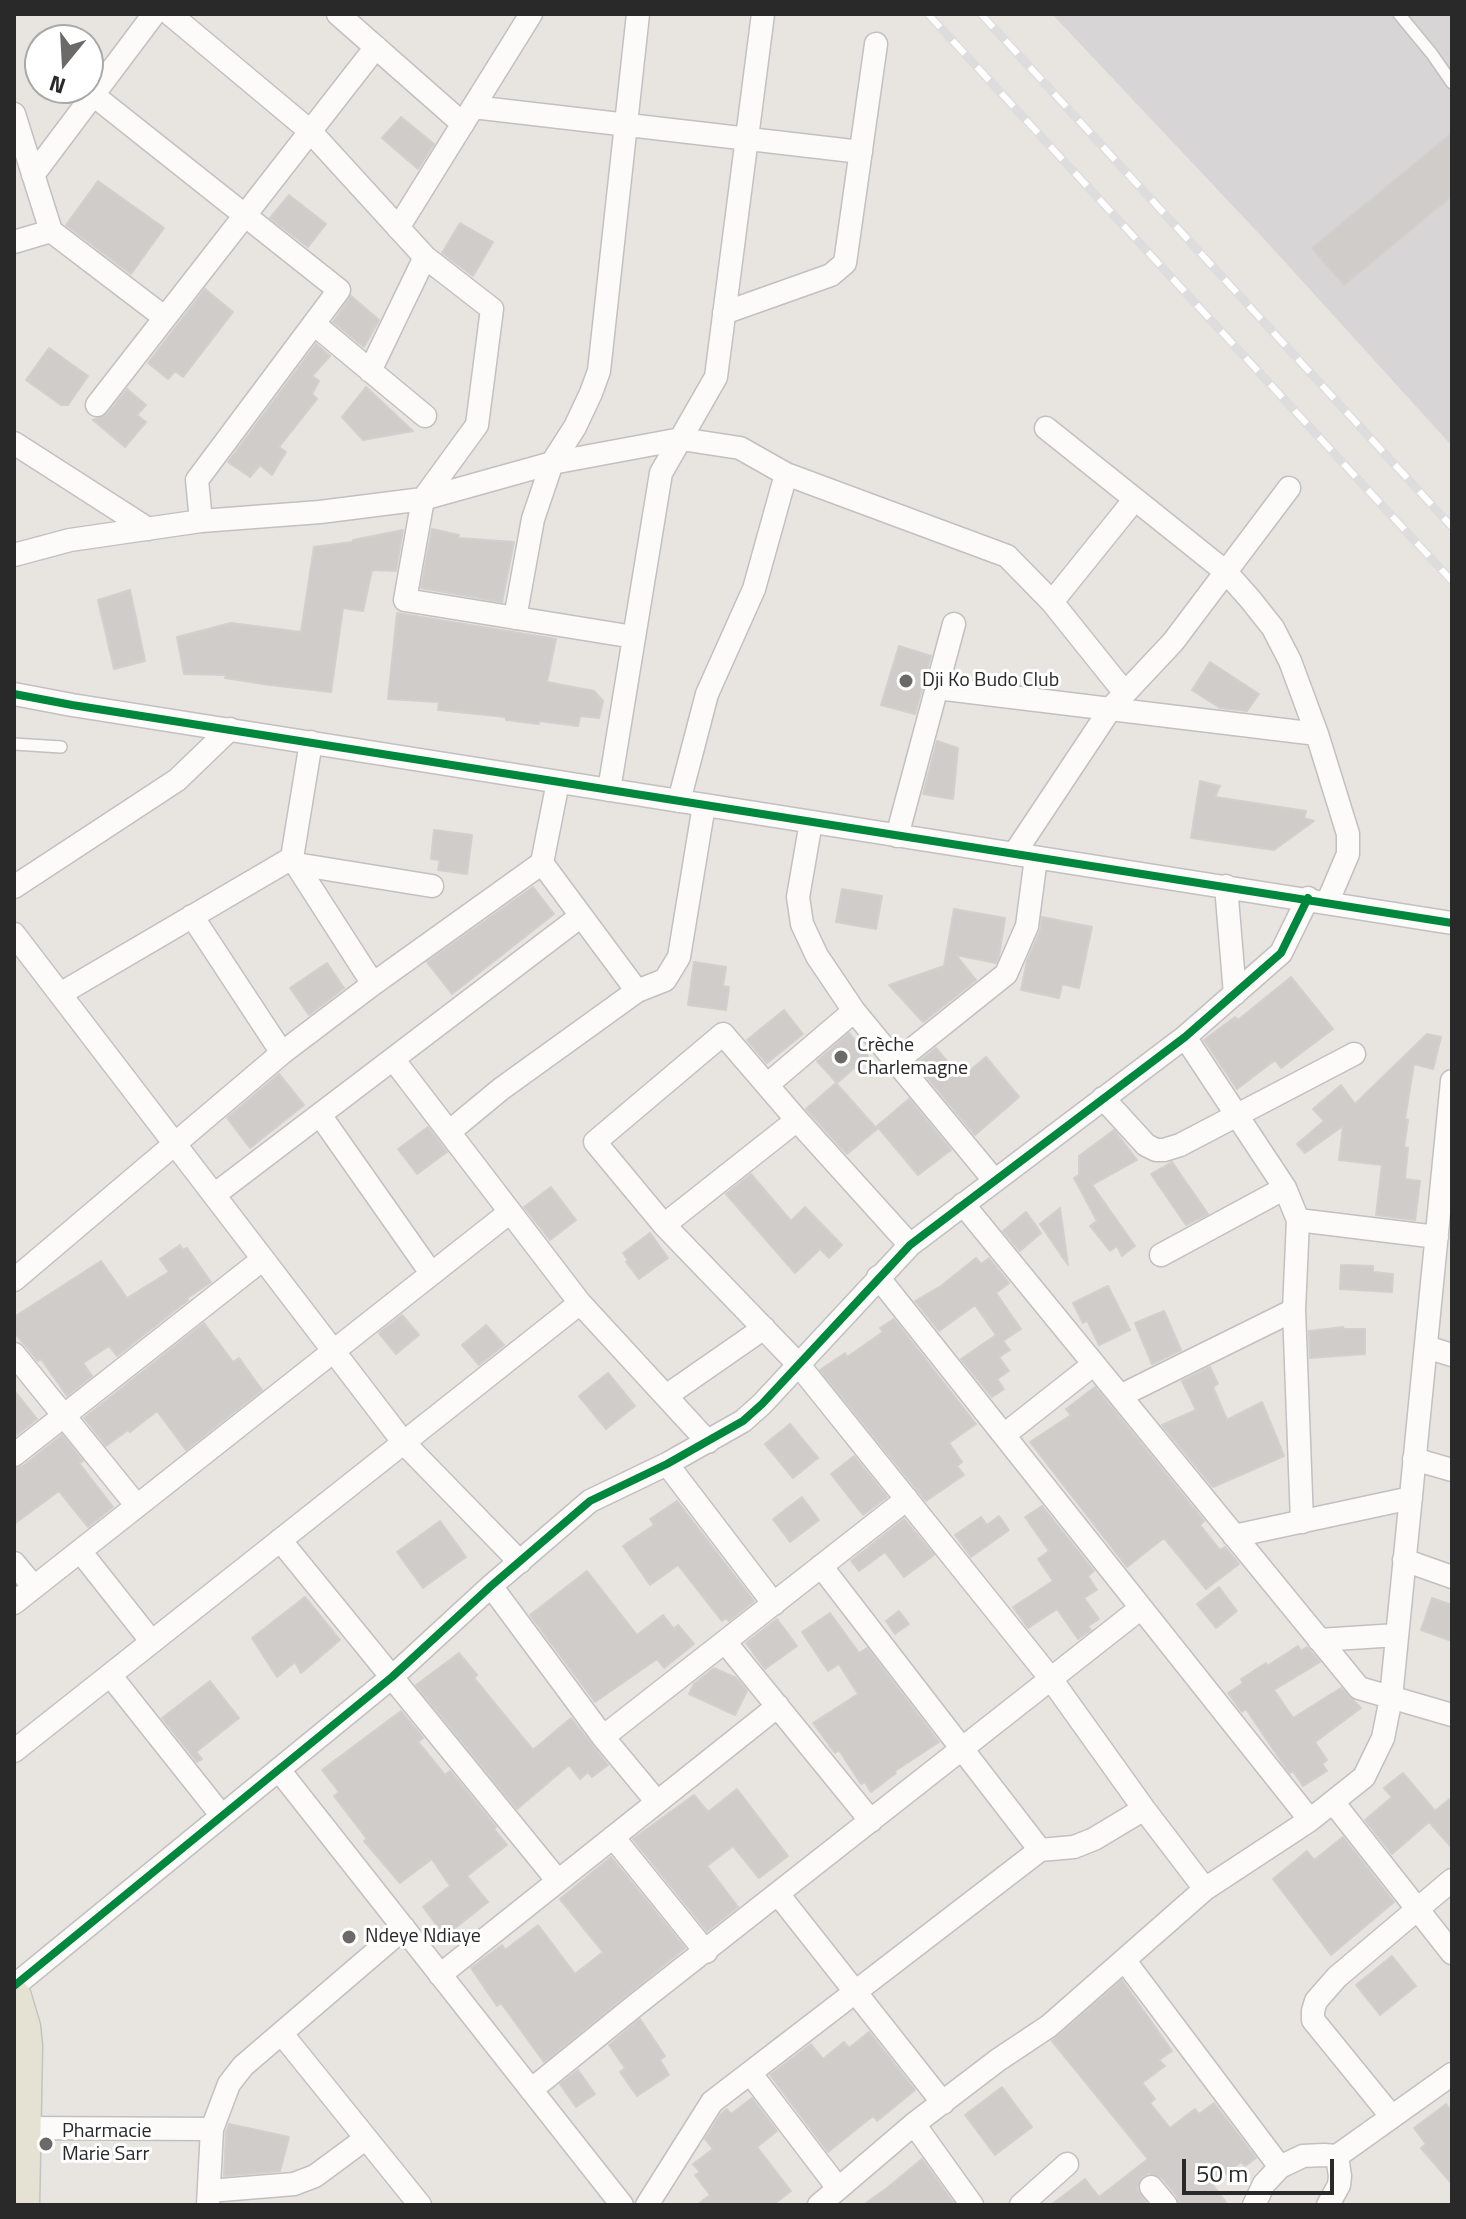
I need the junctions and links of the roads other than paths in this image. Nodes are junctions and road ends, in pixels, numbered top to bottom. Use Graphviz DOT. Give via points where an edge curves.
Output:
graph roads {
  1 [pos="154,14"];
  2 [pos="170,14"];
  3 [pos="338,14"];
  4 [pos="531,14"];
  5 [pos="638,14"];
  6 [pos="763,14"];
  7 [pos="1399,14"];
  8 [pos="876,44"];
  9 [pos="376,47"];
  10 [pos="104,79"];
  11 [pos="1452,83"];
  12 [pos="85,104"];
  13 [pos="104,104"];
  14 [pos="468,116"];
  15 [pos="15,119"];
  16 [pos="626,125"];
  17 [pos="310,131"];
  18 [pos="747,139"];
  19 [pos="861,152"];
  20 [pos="33,175"];
  21 [pos="244,215"];
  22 [pos="398,228"];
  23 [pos="51,231"];
  24 [pos="14,242"];
  25 [pos="425,257"];
  26 [pos="724,313"];
  27 [pos="164,317"];
  28 [pos="314,324"];
  29 [pos="370,371"];
  30 [pos="97,405"];
  31 [pos="425,416"];
  32 [pos="1046,428"];
  33 [pos="681,439"];
  34 [pos="14,443"];
  35 [pos="552,463"];
  36 [pos="786,474"];
  37 [pos="1289,488"];
  38 [pos="423,499"];
  39 [pos="1135,499"];
  40 [pos="201,521"];
  41 [pos="148,529"];
  42 [pos="14,555"];
  43 [pos="1226,572"];
  44 [pos="1052,602"];
  45 [pos="515,618"];
  46 [pos="954,624"];
  47 [pos="634,637"];
  48 [pos="937,688"];
  49 [pos="14,694"];
  50 [pos="1118,700"];
  51 [pos="230,729"];
  52 [pos="1317,734"];
  53 [pos="311,742"];
  54 [pos="14,744"];
  55 [pos="61,747"];
  56 [pos="558,782"];
  57 [pos="609,790"];
  58 [pos="679,801"];
  59 [pos="704,805"];
  60 [pos="811,822"];
  61 [pos="897,836"];
  62 [pos="1025,856"];
  63 [pos="294,861"];
  64 [pos="542,863"];
  65 [pos="432,886"];
  66 [pos="1226,886"];
  67 [pos="14,887"];
  68 [pos="1318,900"];
  69 [pos="192,916"];
  70 [pos="581,916"];
  71 [pos="1452,923"];
  72 [pos="14,934"];
  73 [pos="373,984"];
  74 [pos="637,991"];
  75 [pos="60,994"];
  76 [pos="1235,994"];
  77 [pos="854,1011"];
  78 [pos="1185,1037"];
  79 [pos="282,1053"];
  80 [pos="1354,1054"];
  81 [pos="393,1059"];
  82 [pos="896,1062"];
  83 [pos="1452,1081"];
  84 [pos="767,1085"];
  85 [pos="1103,1098"];
  86 [pos="320,1115"];
  87 [pos="1235,1116"];
  88 [pos="797,1120"];
  89 [pos="449,1132"];
  90 [pos="175,1144"];
  91 [pos="994,1180"];
  92 [pos="1285,1188"];
  93 [pos="214,1195"];
  94 [pos="963,1204"];
  95 [pos="510,1212"];
  96 [pos="1298,1220"];
  97 [pos="664,1225"];
  98 [pos="1442,1234"];
  99 [pos="910,1245"];
  100 [pos="1161,1255"];
  101 [pos="263,1259"];
  102 [pos="431,1273"];
  103 [pos="878,1277"];
  104 [pos="14,1280"];
  105 [pos="580,1303"];
  106 [pos="1294,1310"];
  107 [pos="764,1328"];
  108 [pos="1426,1347"];
  109 [pos="334,1351"];
  110 [pos="14,1354"];
  111 [pos="1452,1355"];
  112 [pos="798,1364"];
  113 [pos="1094,1364"];
  114 [pos="666,1396"];
  115 [pos="1120,1396"];
  116 [pos="63,1417"];
  117 [pos="1004,1435"];
  118 [pos="708,1442"];
  119 [pos="404,1443"];
  120 [pos="14,1455"];
  121 [pos="1414,1459"];
  122 [pos="667,1464"];
  123 [pos="1452,1470"];
  124 [pos="1411,1498"];
  125 [pos="907,1499"];
  126 [pos="137,1506"];
  127 [pos="1302,1522"];
  128 [pos="1234,1536"];
  129 [pos="280,1540"];
  130 [pos="80,1551"];
  131 [pos="1404,1560"];
  132 [pos="520,1562"];
  133 [pos="14,1563"];
  134 [pos="821,1566"];
  135 [pos="1452,1577"];
  136 [pos="491,1586"];
  137 [pos="34,1587"];
  138 [pos="14,1603"];
  139 [pos="774,1604"];
  140 [pos="1141,1608"];
  141 [pos="1397,1635"];
  142 [pos="1319,1640"];
  143 [pos="152,1642"];
  144 [pos="725,1642"];
  145 [pos="110,1675"];
  146 [pos="392,1677"];
  147 [pos="1051,1679"];
  148 [pos="1391,1698"];
  149 [pos="778,1706"];
  150 [pos="1452,1715"];
  151 [pos="603,1737"];
  152 [pos="962,1749"];
  153 [pos="14,1751"];
  154 [pos="279,1770"];
  155 [pos="657,1802"];
  156 [pos="1333,1802"];
  157 [pos="1144,1809"];
  158 [pos="222,1816"];
  159 [pos="1310,1820"];
  160 [pos="871,1821"];
  161 [pos="613,1837"];
  162 [pos="1040,1850"];
  163 [pos="1452,1880"];
  164 [pos="558,1881"];
  165 [pos="1205,1889"];
  166 [pos="778,1894"];
  167 [pos="1418,1909"];
  168 [pos="404,1928"];
  169 [pos="706,1952"];
  170 [pos="1452,1953"];
  171 [pos="1125,1961"];
  172 [pos="440,1975"];
  173 [pos="14,1986"];
  174 [pos="857,1991"];
  175 [pos="14,1997"];
  176 [pos="282,2034"];
  177 [pos="751,2074"];
  178 [pos="1452,2074"];
  179 [pos="531,2090"];
  180 [pos="943,2103"];
  181 [pos="1392,2117"];
  182 [pos="914,2124"];
  183 [pos="212,2129"];
  184 [pos="19,2132"];
  185 [pos="365,2139"];
  186 [pos="1337,2156"];
  187 [pos="1067,2164"];
  188 [pos="1280,2167"];
  189 [pos="1151,2187"];
  190 [pos="838,2188"];
  191 [pos="208,2198"];
  192 [pos="615,2203"];
  193 [pos="22,2205"];
  194 [pos="420,2205"];
  195 [pos="647,2205"];
  196 [pos="819,2205"];
  197 [pos="972,2205"];
  198 [pos="1021,2205"];
  199 [pos="1166,2205"];
  200 [pos="1254,2205"];
  201 [pos="1328,2205"];
  1 -- 10 [label="street"];
  2 -- 17 [label="street"];
  3 -- 9 [label="street"];
  4 -- 14 [label="street"];
  5 -- 16 [label="street"];
  6 -- 18 [label="street"];
  7 -- 11 [label="lane"];
  8 -- 19 [label="street"];
  9 -- 14 [label="street"];
  9 -- 17 [label="street"];
  12 -- 20 [label="street"];
  13 -- 21 [label="street"];
  14 -- 16 [label="street"];
  14 -- 22 [label="street"];
  15 -- 20 [label="street"];
  16 -- 18 [label="street"];
  16 -- 35 [label="street" via="599,371 575,427"];
  17 -- 21 [label="street"];
  17 -- 22 [label="street"];
  18 -- 19 [label="street"];
  18 -- 26 [label="street"];
  19 -- 26 [label="street" via="845,263 831,275"];
  20 -- 23 [label="street"];
  21 -- 27 [label="street"];
  21 -- 28 [label="street" via="339,290"];
  22 -- 25 [label="street"];
  23 -- 24 [label="street"];
  23 -- 27 [label="street"];
  25 -- 29 [label="street"];
  25 -- 38 [label="street" via="492,309 477,425"];
  26 -- 33 [label="street" via="716,377"];
  27 -- 30 [label="street"];
  28 -- 29 [label="street"];
  28 -- 40 [label="street" via="197,480"];
  29 -- 31 [label="street"];
  32 -- 39 [label="street"];
  33 -- 35 [label="street"];
  33 -- 36 [label="street" via="740,448"];
  33 -- 47 [label="street" via="661,473"];
  34 -- 41 [label="street"];
  35 -- 38 [label="street"];
  35 -- 45 [label="street" via="533,519"];
  36 -- 44 [label="street" via="1007,556"];
  36 -- 58 [label="street" via="754,589 707,694"];
  37 -- 43 [label="street"];
  38 -- 40 [label="street"];
  38 -- 45 [label="street" via="405,600"];
  39 -- 43 [label="street"];
  39 -- 44 [label="street"];
  40 -- 41 [label="street"];
  41 -- 42 [label="street" via="70,540"];
  43 -- 50 [label="street" via="1173,642"];
  43 -- 52 [label="street" via="1273,628"];
  44 -- 50 [label="street"];
  45 -- 47 [label="street"];
  46 -- 48 [label="street"];
  47 -- 57 [label="street"];
  48 -- 50 [label="street"];
  48 -- 61 [label="street"];
  49 -- 51 [label="street"];
  50 -- 52 [label="street"];
  50 -- 62 [label="street"];
  51 -- 53 [label="street"];
  51 -- 67 [label="street" via="177,780"];
  52 -- 68 [label="street" via="1348,834 1348,854"];
  53 -- 56 [label="street"];
  53 -- 63 [label="street"];
  54 -- 55 [label="lane"];
  56 -- 57 [label="street"];
  56 -- 64 [label="street"];
  57 -- 58 [label="street"];
  58 -- 59 [label="street"];
  59 -- 60 [label="street"];
  59 -- 74 [label="street" via="679,957 665,980"];
  60 -- 61 [label="street"];
  60 -- 77 [label="street" via="798,897 802,924"];
  61 -- 62 [label="street"];
  62 -- 66 [label="street"];
  62 -- 82 [label="street" via="1027,926 1006,974"];
  63 -- 65 [label="street"];
  63 -- 69 [label="street"];
  63 -- 73 [label="street"];
  64 -- 70 [label="street"];
  64 -- 73 [label="street"];
  66 -- 68 [label="street"];
  66 -- 76 [label="street"];
  68 -- 71 [label="street"];
  68 -- 76 [label="street" via="1281,953"];
  69 -- 75 [label="street"];
  69 -- 79 [label="street"];
  70 -- 74 [label="street"];
  70 -- 81 [label="street"];
  72 -- 75 [label="street"];
  73 -- 79 [label="street"];
  74 -- 89 [label="street"];
  75 -- 90 [label="street"];
  76 -- 78 [label="street"];
  77 -- 82 [label="street"];
  77 -- 84 [label="street"];
  78 -- 85 [label="street"];
  78 -- 87 [label="street"];
  79 -- 90 [label="street"];
  80 -- 87 [label="street"];
  81 -- 86 [label="street"];
  81 -- 89 [label="street"];
  82 -- 91 [label="street"];
  83 -- 98 [label="street"];
  84 -- 88 [label="street"];
  84 -- 97 [label="street" via="723,1034 595,1142"];
  85 -- 87 [label="street" via="1136,1136 1156,1150 1180,1145"];
  85 -- 91 [label="street"];
  86 -- 93 [label="street"];
  86 -- 102 [label="street"];
  87 -- 92 [label="street"];
  88 -- 97 [label="street"];
  88 -- 99 [label="street"];
  89 -- 95 [label="street"];
  90 -- 93 [label="street"];
  90 -- 104 [label="street"];
  91 -- 94 [label="street"];
  92 -- 96 [label="street"];
  92 -- 100 [label="street"];
  93 -- 101 [label="street"];
  94 -- 99 [label="street"];
  94 -- 113 [label="street"];
  95 -- 102 [label="street"];
  95 -- 105 [label="street"];
  96 -- 98 [label="street"];
  96 -- 106 [label="street"];
  97 -- 107 [label="street"];
  98 -- 108 [label="street"];
  99 -- 103 [label="street"];
  101 -- 109 [label="street"];
  101 -- 116 [label="street"];
  102 -- 109 [label="street"];
  103 -- 112 [label="street"];
  103 -- 117 [label="street"];
  105 -- 114 [label="street"];
  105 -- 119 [label="street"];
  106 -- 115 [label="street"];
  106 -- 127 [label="street"];
  107 -- 112 [label="street"];
  107 -- 114 [label="street"];
  108 -- 111 [label="street"];
  108 -- 121 [label="street"];
  109 -- 119 [label="street"];
  109 -- 126 [label="street"];
  110 -- 116 [label="street"];
  112 -- 118 [label="street" via="743,1421"];
  112 -- 125 [label="street"];
  113 -- 115 [label="street"];
  113 -- 117 [label="street"];
  114 -- 118 [label="street"];
  115 -- 128 [label="street"];
  116 -- 120 [label="street"];
  116 -- 126 [label="street"];
  117 -- 140 [label="street"];
  118 -- 122 [label="street"];
  119 -- 129 [label="street"];
  119 -- 132 [label="street"];
  121 -- 123 [label="street"];
  121 -- 124 [label="street"];
  122 -- 132 [label="street" via="590,1501"];
  122 -- 139 [label="street"];
  124 -- 127 [label="street"];
  124 -- 131 [label="street"];
  125 -- 134 [label="street"];
  125 -- 147 [label="street"];
  126 -- 130 [label="street"];
  127 -- 128 [label="street"];
  128 -- 142 [label="street"];
  129 -- 143 [label="street"];
  129 -- 146 [label="street"];
  130 -- 137 [label="street"];
  130 -- 143 [label="street"];
  131 -- 135 [label="street"];
  131 -- 141 [label="street"];
  132 -- 136 [label="street"];
  133 -- 137 [label="street"];
  134 -- 139 [label="street"];
  134 -- 152 [label="street"];
  136 -- 146 [label="street"];
  136 -- 151 [label="street"];
  137 -- 138 [label="street"];
  139 -- 144 [label="street"];
  140 -- 147 [label="street"];
  140 -- 159 [label="street"];
  141 -- 142 [label="street"];
  141 -- 148 [label="street"];
  142 -- 148 [label="street" via="1359,1688"];
  143 -- 145 [label="street"];
  144 -- 149 [label="street"];
  144 -- 151 [label="street"];
  145 -- 153 [label="street"];
  145 -- 158 [label="street"];
  146 -- 154 [label="street"];
  146 -- 164 [label="street"];
  147 -- 152 [label="street"];
  147 -- 157 [label="street"];
  148 -- 150 [label="street"];
  148 -- 156 [label="street" via="1383,1738 1364,1777"];
  149 -- 155 [label="street"];
  149 -- 160 [label="street"];
  151 -- 155 [label="street"];
  152 -- 160 [label="street"];
  152 -- 162 [label="street"];
  154 -- 158 [label="street"];
  154 -- 168 [label="street"];
  155 -- 161 [label="street"];
  156 -- 159 [label="street"];
  156 -- 167 [label="street"];
  157 -- 162 [label="street" via="1074,1847"];
  157 -- 165 [label="street"];
  158 -- 173 [label="street"];
  159 -- 165 [label="street"];
  160 -- 166 [label="street"];
  161 -- 164 [label="street"];
  161 -- 169 [label="street"];
  162 -- 174 [label="street"];
  163 -- 167 [label="street"];
  164 -- 172 [label="street"];
  165 -- 171 [label="street"];
  166 -- 169 [label="street"];
  166 -- 174 [label="street"];
  167 -- 170 [label="street"];
  167 -- 181 [label="street" via="1337,1977 1313,2011 1313,2020"];
  168 -- 172 [label="street"];
  168 -- 176 [label="street"];
  169 -- 179 [label="street"];
  171 -- 180 [label="street" via="1049,2026"];
  171 -- 188 [label="street"];
  172 -- 179 [label="street"];
  174 -- 177 [label="street"];
  174 -- 180 [label="street"];
  175 -- 184 [label="main road" via="25,2046"];
  176 -- 183 [label="street" via="229,2084"];
  176 -- 185 [label="street"];
  177 -- 190 [label="street"];
  177 -- 195 [label="street" via="712,2102"];
  178 -- 181 [label="street"];
  179 -- 192 [label="street"];
  180 -- 182 [label="street"];
  181 -- 186 [label="street"];
  182 -- 190 [label="street"];
  182 -- 197 [label="street"];
  183 -- 184 [label="street"];
  183 -- 191 [label="street"];
  184 -- 193 [label="main road"];
  185 -- 191 [label="street" via="315,2176 294,2184"];
  185 -- 194 [label="street"];
  186 -- 188 [label="street" via="1303,2156"];
  186 -- 201 [label="street" via="1339,2185"];
  187 -- 198 [label="street"];
  188 -- 200 [label="street"];
  189 -- 199 [label="street"];
  190 -- 196 [label="street"];
}
